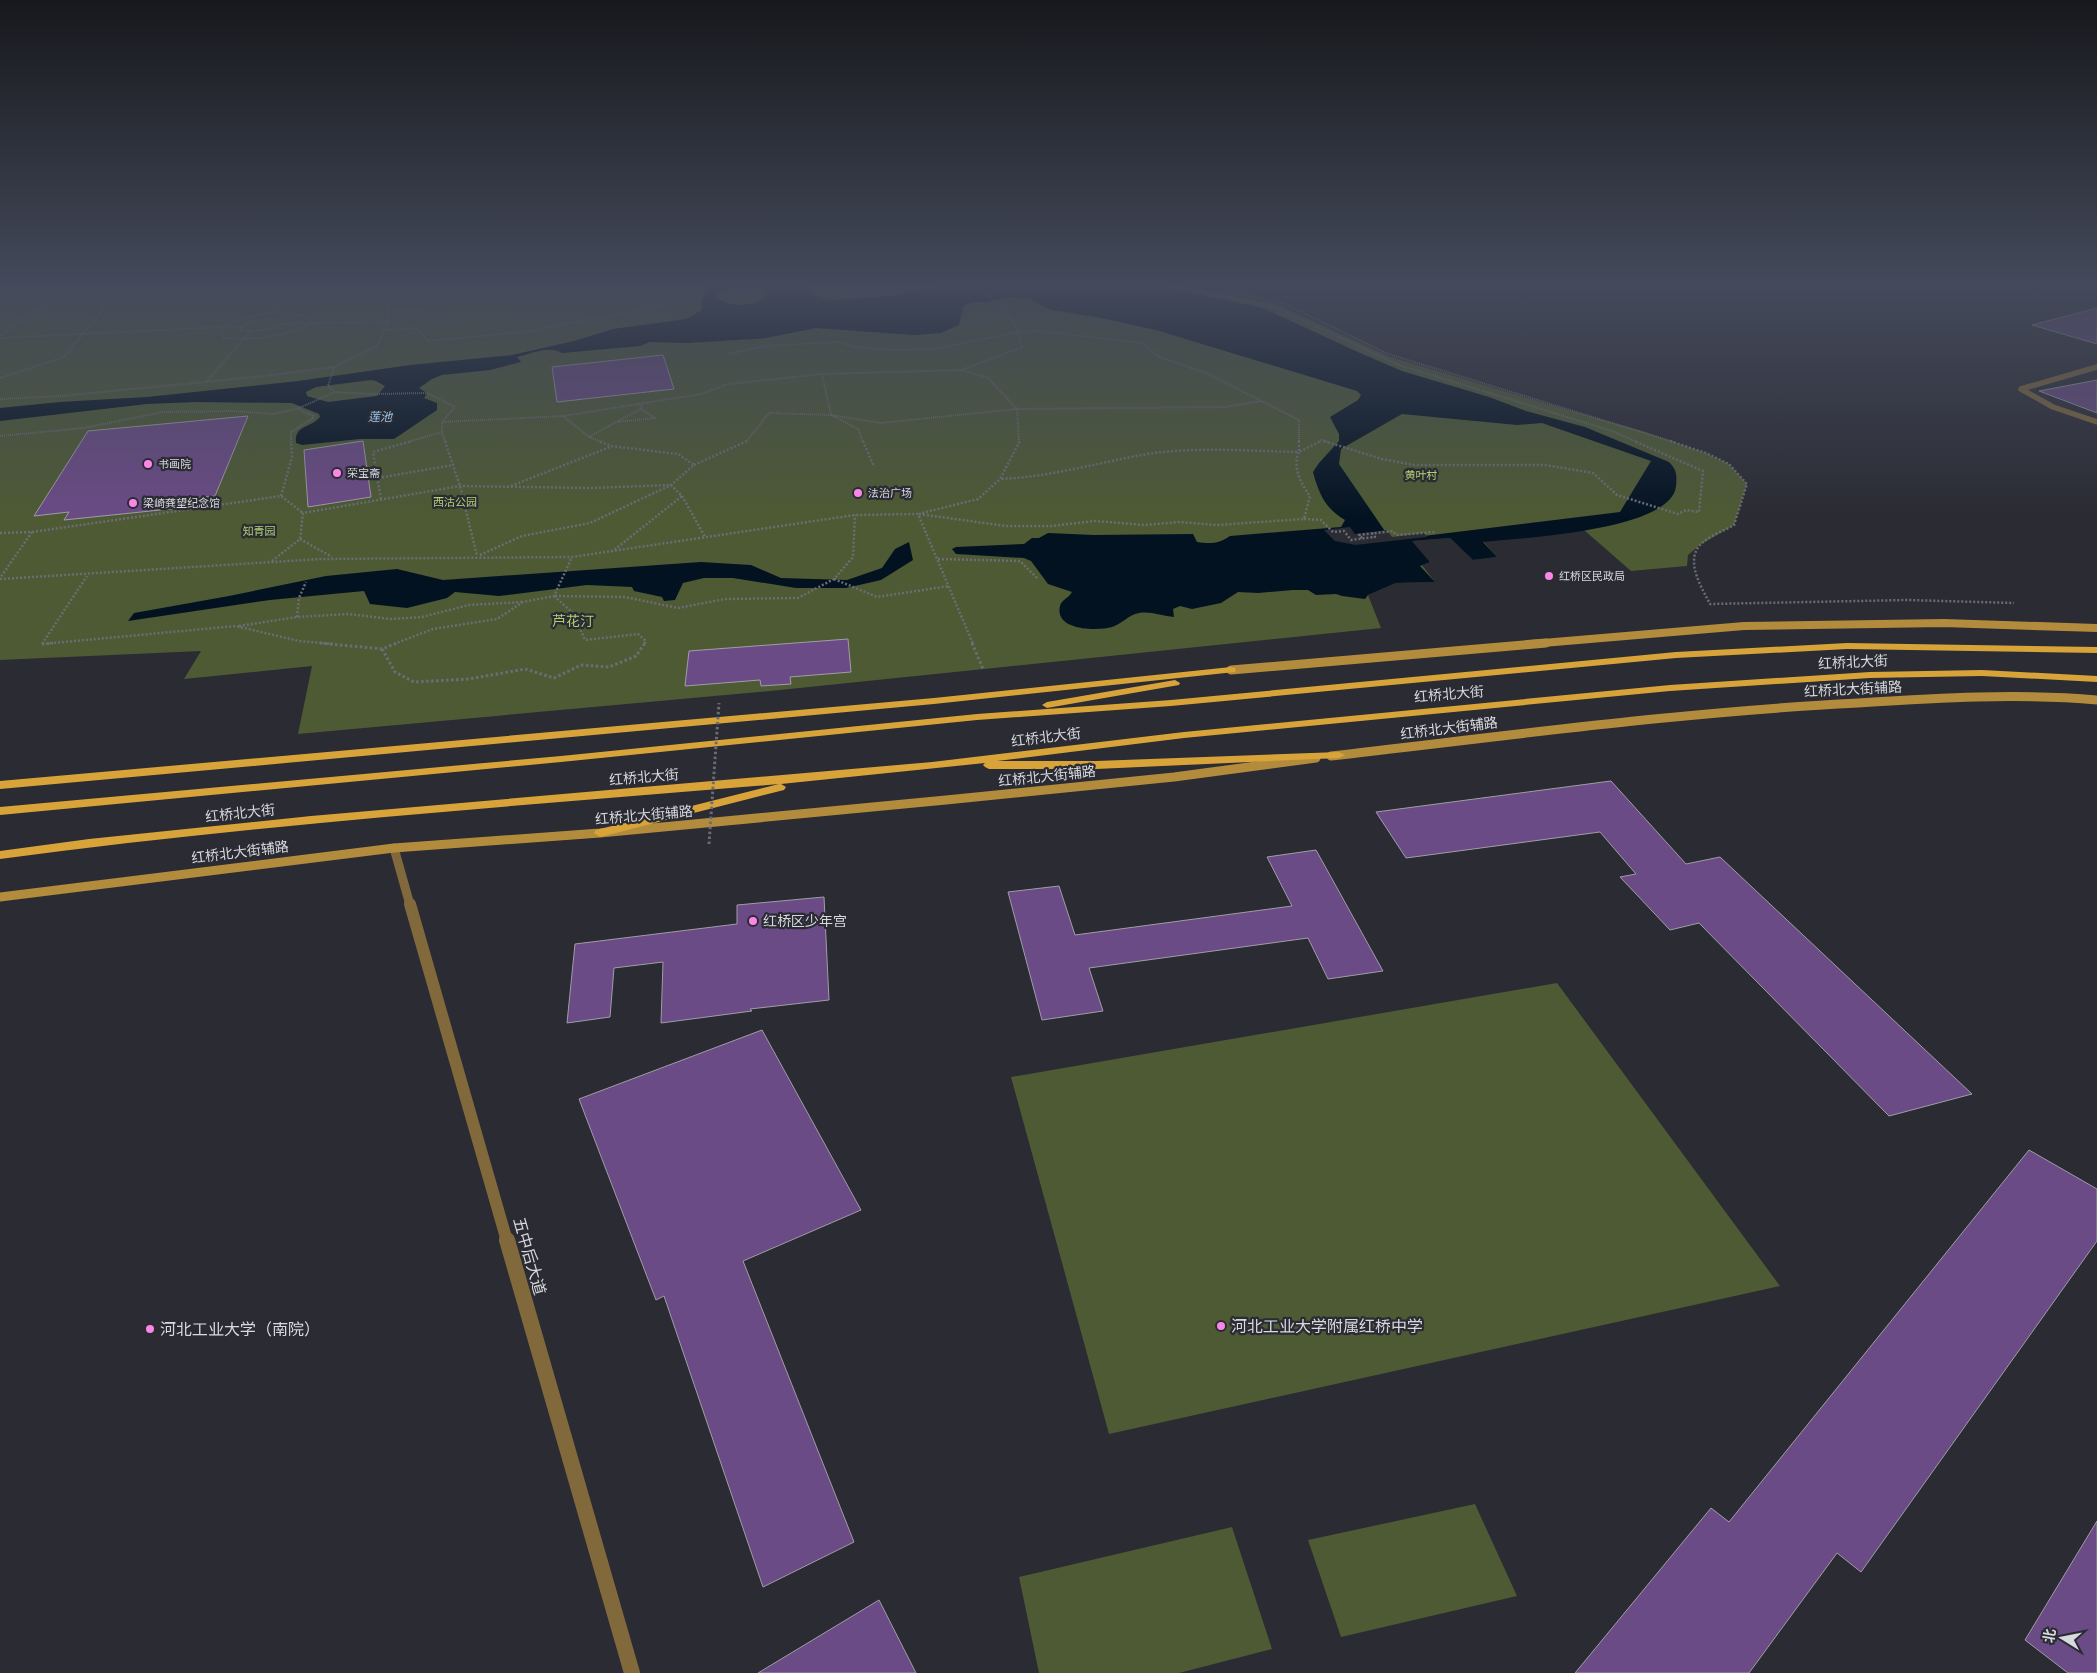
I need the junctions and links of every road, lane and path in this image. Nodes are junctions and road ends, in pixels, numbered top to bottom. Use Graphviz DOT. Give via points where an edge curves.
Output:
graph roads {
  1 [pos="49,362"];
  2 [pos="225,362"];
  3 [pos="344,362"];
  4 [pos="983,362"];
  5 [pos="1176,362"];
  6 [pos="1393,362"];
  7 [pos="1414,362"];
  8 [pos="334,367"];
  9 [pos="2097,368"];
  10 [pos="962,370"];
  11 [pos="822,374"];
  12 [pos="0,378"];
  13 [pos="206,382"];
  14 [pos="335,392"];
  15 [pos="0,399"];
  16 [pos="1264,400"];
  17 [pos="642,402"];
  18 [pos="298,409"];
  19 [pos="641,409"];
  20 [pos="1017,409"];
  21 [pos="831,415"];
  22 [pos="564,416"];
  23 [pos="442,422"];
  24 [pos="616,422"];
  25 [pos="2097,422"];
  26 [pos="442,432"];
  27 [pos="0,436"];
  28 [pos="589,437"];
  29 [pos="611,446"];
  30 [pos="1299,452"];
  31 [pos="453,465"];
  32 [pos="694,465"];
  33 [pos="874,467"];
  34 [pos="378,478"];
  35 [pos="1000,479"];
  36 [pos="671,485"];
  37 [pos="460,486"];
  38 [pos="508,487"];
  39 [pos="281,496"];
  40 [pos="682,496"];
  41 [pos="381,500"];
  42 [pos="303,513"];
  43 [pos="918,514"];
  44 [pos="855,515"];
  45 [pos="1304,519"];
  46 [pos="32,532"];
  47 [pos="1435,532"];
  48 [pos="0,533"];
  49 [pos="1372,533"];
  50 [pos="705,537"];
  51 [pos="1362,538"];
  52 [pos="300,540"];
  53 [pos="613,551"];
  54 [pos="477,556"];
  55 [pos="572,557"];
  56 [pos="334,558"];
  57 [pos="938,559"];
  58 [pos="271,562"];
  59 [pos="87,575"];
  60 [pos="0,578"];
  61 [pos="1037,578"];
  62 [pos="834,579"];
  63 [pos="306,582"];
  64 [pos="949,586"];
  65 [pos="554,596"];
  66 [pos="523,602"];
  67 [pos="1710,604"];
  68 [pos="297,616"];
  69 [pos="236,626"];
  70 [pos="2097,628"];
  71 [pos="382,649"];
  72 [pos="2097,650"];
  73 [pos="983,669"];
  74 [pos="1231,670"];
  75 [pos="2097,679"];
  76 [pos="2097,700"];
  77 [pos="719,703"];
  78 [pos="977,717"];
  79 [pos="1339,755"];
  80 [pos="932,766"];
  81 [pos="816,778"];
  82 [pos="0,785"];
  83 [pos="0,811"];
  84 [pos="600,833"];
  85 [pos="708,844"];
  86 [pos="394,848"];
  87 [pos="0,855"];
  88 [pos="0,897"];
  89 [pos="632,1673"];
  1 -- 12 [label="path"];
  2 -- 13 [label="path"];
  3 -- 8 [label="path"];
  4 -- 10 [label="path"];
  5 -- 16 [label="path"];
  6 -- 30 [label="path" via="1612,431 1703,471 1699,512 1686,510 1678,514 1617,495 1593,473 1545,466 1431,466 1375,458 1322,440"];
  7 -- 67 [label="path" via="1642,431 1706,452 1729,464 1747,484 1734,525 1700,545 1696,554 1694,573"];
  8 -- 13 [label="path"];
  8 -- 14 [label="path" via="328,386"];
  9 -- 25 [label="street" via="2021,389 2053,407"];
  10 -- 11 [label="path"];
  10 -- 20 [label="path" via="988,378"];
  11 -- 17 [label="path" via="728,384 701,394"];
  11 -- 21 [label="path"];
  13 -- 15 [label="path"];
  14 -- 18 [label="path"];
  14 -- 23 [label="path, bridge" via="427,393 455,407"];
  16 -- 20 [label="path" via="1225,407"];
  16 -- 30 [label="path" via="1299,420"];
  17 -- 19 [label="path"];
  17 -- 22 [label="path"];
  18 -- 27 [label="path" via="272,414 163,412 84,428"];
  18 -- 39 [label="path" via="313,416 291,432 292,457"];
  19 -- 24 [label="path"];
  19 -- 24 [label="path" via="655,418"];
  20 -- 21 [label="path" via="881,423"];
  20 -- 35 [label="path" via="1020,440"];
  21 -- 32 [label="path" via="769,413 746,442"];
  21 -- 33 [label="path" via="858,429"];
  22 -- 23 [label="path"];
  22 -- 28 [label="path"];
  23 -- 26 [label="path"];
  24 -- 28 [label="path"];
  26 -- 31 [label="path"];
  26 -- 34 [label="path" via="373,452"];
  28 -- 29 [label="path"];
  29 -- 32 [label="path" via="678,454"];
  29 -- 38 [label="path"];
  30 -- 35 [label="path" via="1227,450 1156,453 1029,478"];
  30 -- 45 [label="path" via="1299,481 1310,496"];
  31 -- 34 [label="path"];
  31 -- 37 [label="path"];
  32 -- 36 [label="path"];
  34 -- 41 [label="path"];
  35 -- 43 [label="path" via="978,499"];
  36 -- 38 [label="path"];
  36 -- 40 [label="path"];
  36 -- 54 [label="path" via="590,523 522,536"];
  37 -- 38 [label="path"];
  37 -- 41 [label="path"];
  37 -- 54 [label="path"];
  39 -- 42 [label="path"];
  39 -- 46 [label="path"];
  40 -- 50 [label="path"];
  40 -- 53 [label="path"];
  41 -- 42 [label="path"];
  42 -- 52 [label="path"];
  43 -- 44 [label="path"];
  43 -- 45 [label="path" via="1006,526 1051,526 1095,521 1145,525 1179,522 1218,524"];
  43 -- 57 [label="path"];
  44 -- 50 [label="path"];
  44 -- 62 [label="path" via="852,557"];
  45 -- 51 [label="path" via="1321,520 1333,532 1344,531 1351,540"];
  46 -- 48 [label="path"];
  46 -- 60 [label="path"];
  47 -- 49 [label="path"];
  49 -- 51 [label="path" via="1359,535"];
  49 -- 51 [label="path" via="1375,537"];
  50 -- 53 [label="path"];
  52 -- 56 [label="path"];
  52 -- 58 [label="path"];
  53 -- 55 [label="path"];
  54 -- 55 [label="path"];
  54 -- 56 [label="path"];
  55 -- 65 [label="path"];
  56 -- 58 [label="path"];
  57 -- 61 [label="path" via="1020,561"];
  57 -- 64 [label="path"];
  58 -- 59 [label="path"];
  59 -- 60 [label="path"];
  59 -- 69 [label="path" via="42,644"];
  62 -- 64 [label="path" via="877,597"];
  62 -- 65 [label="path" via="798,598 725,599 678,608 625,597"];
  63 -- 68 [label="path" via="299,598"];
  64 -- 73 [label="path"];
  65 -- 66 [label="path"];
  65 -- 71 [label="path" via="573,613 585,640 638,634 646,641 636,656 609,667 581,666 554,678 525,669 469,679 414,682 395,672"];
  66 -- 68 [label="path" via="469,605 422,617 390,619 349,614"];
  66 -- 71 [label="path" via="497,618 433,629"];
  68 -- 69 [label="path"];
  69 -- 71 [label="path" via="299,641"];
  70 -- 74 [label="main road" via="1944,623 1744,626"];
  72 -- 78 [label="main road, 红桥北大街" via="1846,646 1676,655 1171,703"];
  74 -- 78 [label="main road" via="1162,686"];
  74 -- 82 [label="main road" via="924,702"];
  75 -- 80 [label="main road, 红桥北大街" via="1982,673 1870,675 1670,688 1184,735"];
  76 -- 79 [label="main road, 红桥北大街辅路" via="2064,697 1924,699 1816,705 1657,718"];
  77 -- 85 [label="path, bridge"];
  78 -- 83 [label="main road, 红桥北大街"];
  79 -- 80 [label="main road" via="1096,765"];
  79 -- 84 [label="main road, 红桥北大街辅路" via="1154,779"];
  80 -- 81 [label="main road, 红桥北大街"];
  81 -- 84 [label="main road"];
  81 -- 87 [label="main road, 红桥北大街" via="320,820"];
  84 -- 86 [label="main road, 红桥北大街辅路"];
  86 -- 88 [label="main road, 红桥北大街辅路"];
  86 -- 89 [label="street, 五中后大道"];
}
